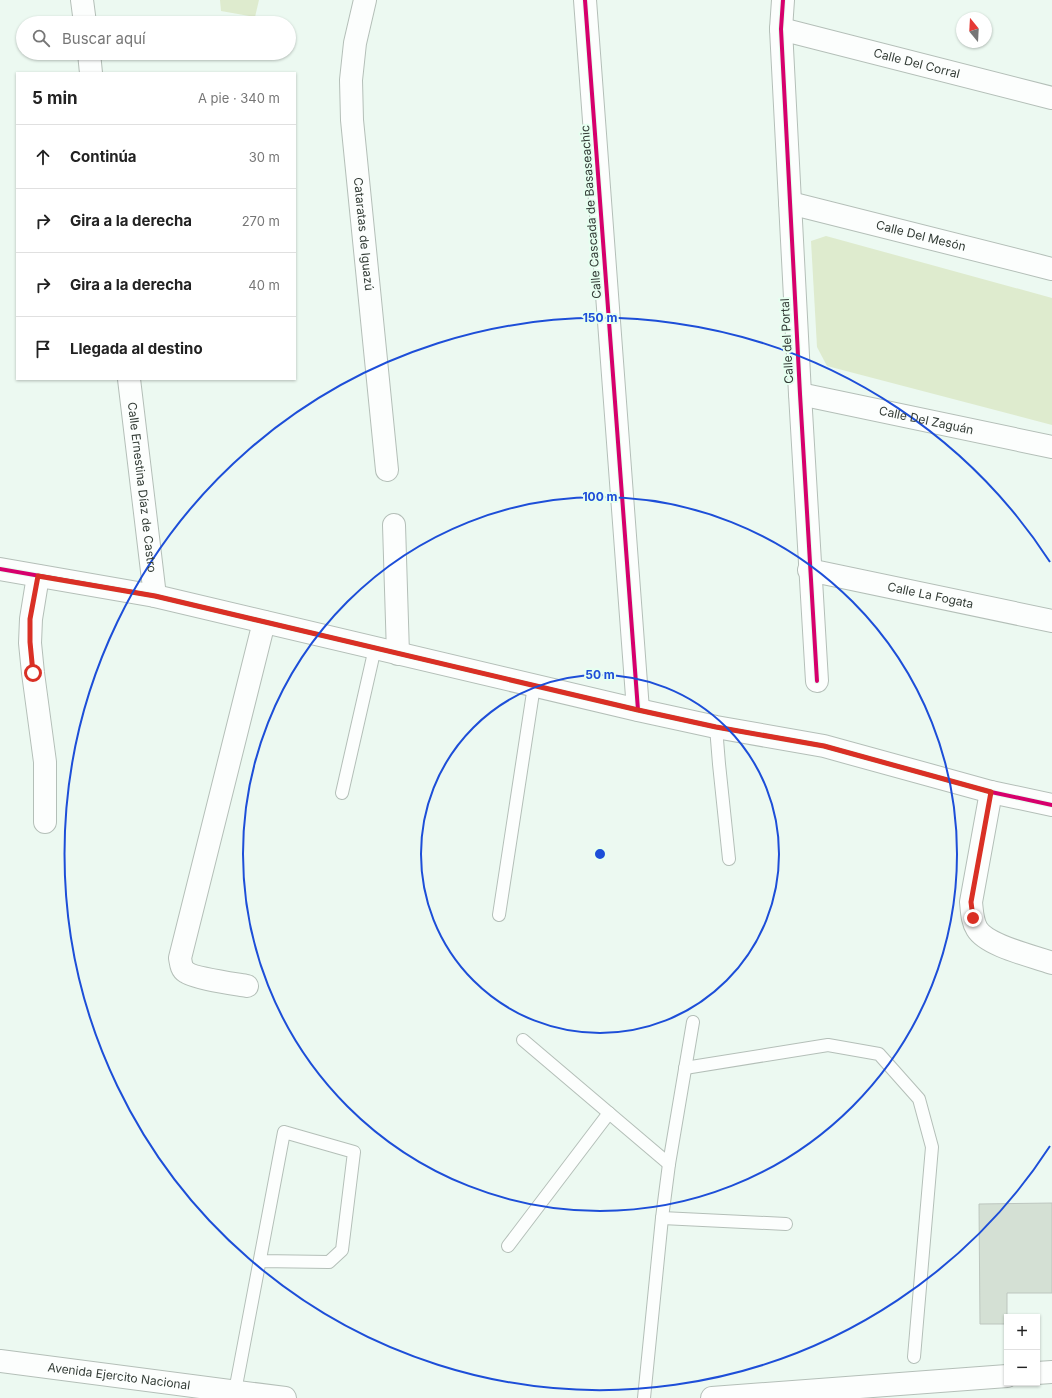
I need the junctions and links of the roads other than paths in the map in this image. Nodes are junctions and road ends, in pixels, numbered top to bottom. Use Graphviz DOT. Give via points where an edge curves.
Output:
graph roads {
  1 [pos="82,0"];
  2 [pos="365,0"];
  3 [pos="585,0"];
  4 [pos="783,0"];
  5 [pos="84,16"];
  6 [pos="781,29"];
  7 [pos="90,60"];
  8 [pos="91,72"];
  9 [pos="1052,98"];
  10 [pos="790,203"];
  11 [pos="1052,269"];
  12 [pos="129,380"];
  13 [pos="800,394"];
  14 [pos="1052,447"];
  15 [pos="387,470"];
  16 [pos="394,525"];
  17 [pos="0,569"];
  18 [pos="810,570"];
  19 [pos="38,576"];
  20 [pos="155,596"];
  21 [pos="1052,621"];
  22 [pos="264,622"];
  23 [pos="375,648"];
  24 [pos="398,654"];
  25 [pos="817,681"];
  26 [pos="534,686"];
  27 [pos="638,710"];
  28 [pos="716,727"];
  29 [pos="991,792"];
  30 [pos="342,793"];
  31 [pos="1052,805"];
  32 [pos="45,822"];
  33 [pos="729,859"];
  34 [pos="498,914"];
  35 [pos="1052,963"];
  36 [pos="247,986"];
  37 [pos="693,1022"];
  38 [pos="523,1040"];
  39 [pos="685,1068"];
  40 [pos="609,1113"];
  41 [pos="669,1164"];
  42 [pos="662,1218"];
  43 [pos="786,1224"];
  44 [pos="508,1246"];
  45 [pos="260,1261"];
  46 [pos="914,1357"];
  47 [pos="0,1361"];
  48 [pos="1052,1372"];
  49 [pos="1040,1373"];
  50 [pos="1004,1376"];
  51 [pos="235,1391"];
  52 [pos="285,1398"];
  53 [pos="644,1398"];
  54 [pos="712,1398"];
  1 -- 5 [label="street"];
  2 -- 15 [label="street, Cataratas de Iguazú" via="355,43 351,80 352,120"];
  3 -- 27 [label="street, Calle Cascada de Basaseachic"];
  4 -- 6 [label="street, Calle del Portal"];
  6 -- 9 [label="street, Calle Del Corral"];
  6 -- 10 [label="street, Calle del Portal"];
  7 -- 8 [label="street"];
  10 -- 11 [label="street, Calle Del Mesón"];
  10 -- 13 [label="street, Calle del Portal"];
  12 -- 20 [label="street, Calle Ernestina Díaz de Castro"];
  13 -- 14 [label="street, Calle Del Zaguán"];
  13 -- 18 [label="street, Calle del Portal"];
  16 -- 24 [label="street"];
  17 -- 19 [label="street"];
  18 -- 21 [label="street, Calle La Fogata"];
  18 -- 25 [label="street, Calle del Portal"];
  19 -- 20 [label="street"];
  19 -- 32 [label="street" via="30,619 30,642 45,762"];
  20 -- 22 [label="street"];
  22 -- 23 [label="street"];
  22 -- 36 [label="street" via="180,958 181,966 194,976"];
  23 -- 24 [label="street"];
  23 -- 30 [label="lane"];
  24 -- 26 [label="street"];
  26 -- 27 [label="street"];
  26 -- 34 [label="lane"];
  27 -- 28 [label="street"];
  28 -- 29 [label="street" via="824,746"];
  28 -- 33 [label="lane"];
  29 -- 31 [label="street"];
  29 -- 35 [label="street" via="971,902 977,930 991,943"];
  37 -- 39 [label="lane"];
  38 -- 40 [label="lane"];
  39 -- 41 [label="lane"];
  39 -- 46 [label="lane" via="828,1045 879,1054 919,1099 932,1147"];
  40 -- 41 [label="lane"];
  40 -- 44 [label="lane"];
  41 -- 42 [label="lane"];
  42 -- 43 [label="lane"];
  42 -- 53 [label="lane"];
  45 -- 45 [label="lane" via="284,1132 354,1152 342,1250 328,1262"];
  45 -- 51 [label="lane"];
  47 -- 51 [label="street, Avenida Ejercito Nacional"];
  48 -- 49 [label="street"];
  50 -- 54 [label="street"];
  51 -- 52 [label="street, Avenida Ejercito Nacional"];
}
